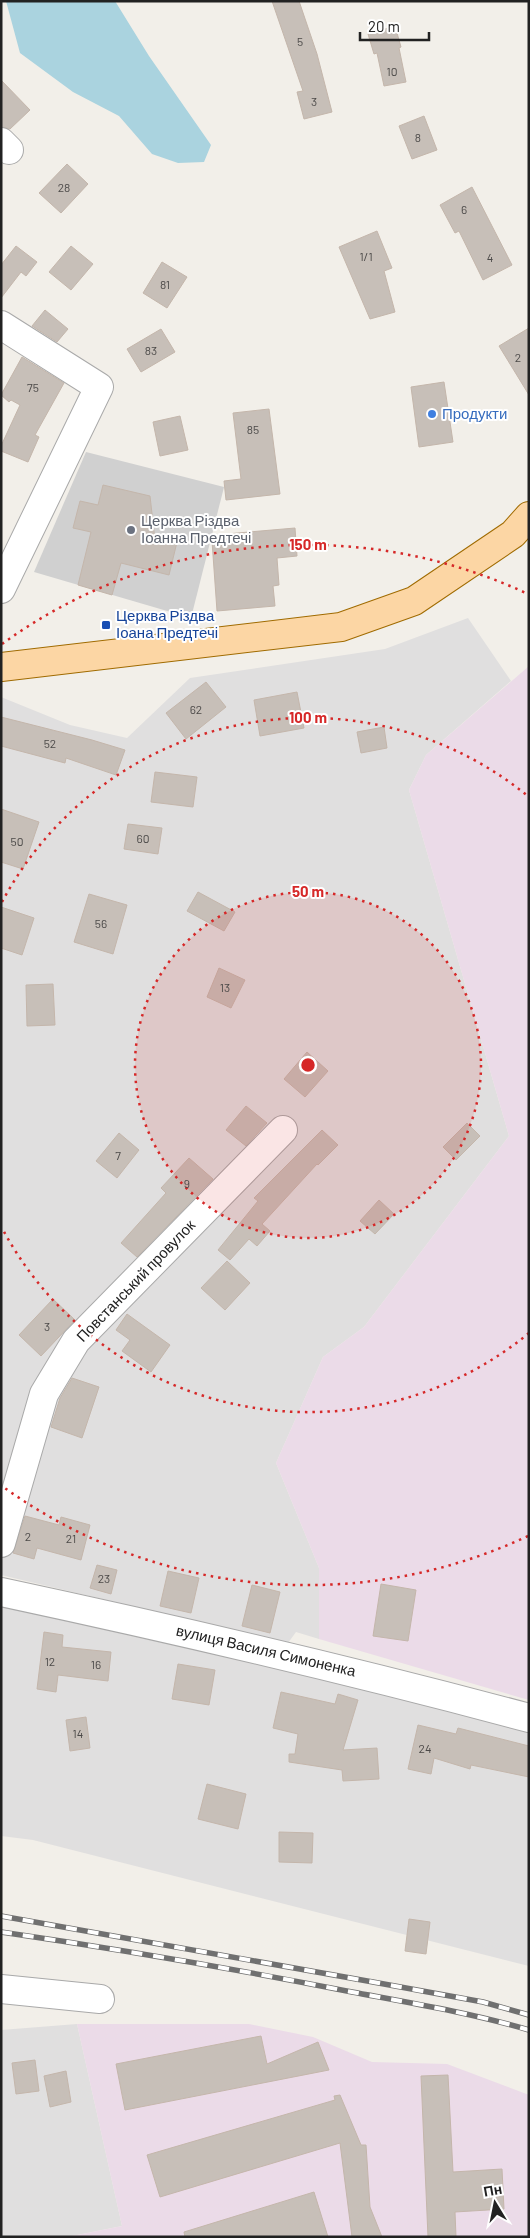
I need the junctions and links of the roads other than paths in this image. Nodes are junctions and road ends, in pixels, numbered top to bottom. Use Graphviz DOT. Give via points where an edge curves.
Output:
graph roads {
  1 [pos="1,325"];
  2 [pos="529,516"];
  3 [pos="1,589"];
  4 [pos="1,666"];
  5 [pos="283,1130"];
  6 [pos="1,1543"];
  7 [pos="1,1592"];
  8 [pos="529,1718"];
  9 [pos="1,1989"];
  10 [pos="100,1999"];
  1 -- 3 [label="street" via="99,387"];
  2 -- 4 [label="main road" via="513,534 414,601 341,627"];
  5 -- 6 [label="street, Повстанський провулок" via="76,1341 44,1394"];
  7 -- 8 [label="street, вулиця Василя Симоненка" via="165,1627"];
  9 -- 10 [label="street"];
}
